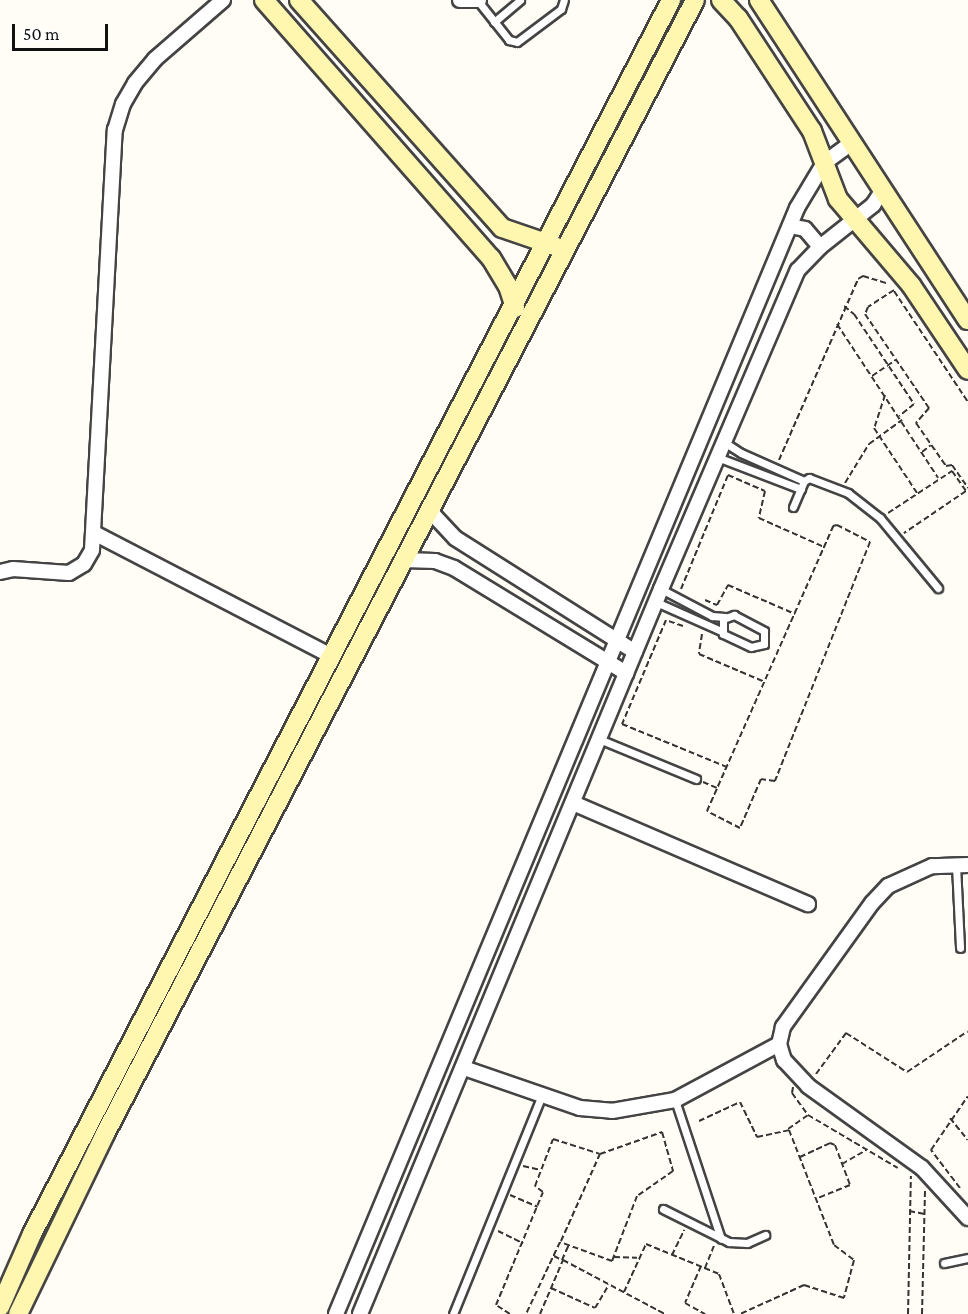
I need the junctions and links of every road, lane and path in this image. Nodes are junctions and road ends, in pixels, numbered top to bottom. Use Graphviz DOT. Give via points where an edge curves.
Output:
graph roads {
  1 [pos="223,0"];
  2 [pos="264,0"];
  3 [pos="299,0"];
  4 [pos="460,0"];
  5 [pos="478,0"];
  6 [pos="520,0"];
  7 [pos="564,0"];
  8 [pos="671,0"];
  9 [pos="694,0"];
  10 [pos="721,0"];
  11 [pos="759,0"];
  12 [pos="494,22"];
  13 [pos="852,143"];
  14 [pos="825,163"];
  15 [pos="882,191"];
  16 [pos="853,222"];
  17 [pos="790,226"];
  18 [pos="543,242"];
  19 [pos="820,247"];
  20 [pos="562,249"];
  21 [pos="894,290"];
  22 [pos="514,301"];
  23 [pos="844,306"];
  24 [pos="968,320"];
  25 [pos="837,324"];
  26 [pos="524,326"];
  27 [pos="896,360"];
  28 [pos="888,366"];
  29 [pos="968,370"];
  30 [pos="872,376"];
  31 [pos="918,393"];
  32 [pos="885,395"];
  33 [pos="910,399"];
  34 [pos="968,402"];
  35 [pos="899,416"];
  36 [pos="902,420"];
  37 [pos="879,436"];
  38 [pos="724,442"];
  39 [pos="931,445"];
  40 [pos="922,452"];
  41 [pos="717,457"];
  42 [pos="779,460"];
  43 [pos="938,478"];
  44 [pos="959,478"];
  45 [pos="803,485"];
  46 [pos="968,488"];
  47 [pos="841,490"];
  48 [pos="917,493"];
  49 [pos="793,507"];
  50 [pos="429,510"];
  51 [pos="880,518"];
  52 [pos="94,533"];
  53 [pos="897,538"];
  54 [pos="824,547"];
  55 [pos="404,560"];
  56 [pos="0,572"];
  57 [pos="938,588"];
  58 [pos="682,590"];
  59 [pos="377,591"];
  60 [pos="658,596"];
  61 [pos="699,598"];
  62 [pos="796,614"];
  63 [pos="725,617"];
  64 [pos="685,627"];
  65 [pos="693,630"];
  66 [pos="721,631"];
  67 [pos="615,639"];
  68 [pos="635,652"];
  69 [pos="333,657"];
  70 [pos="606,661"];
  71 [pos="626,673"];
  72 [pos="765,682"];
  73 [pos="599,739"];
  74 [pos="727,767"];
  75 [pos="696,779"];
  76 [pos="717,788"];
  77 [pos="573,803"];
  78 [pos="962,865"];
  79 [pos="808,904"];
  80 [pos="960,948"];
  81 [pos="968,1031"];
  82 [pos="779,1044"];
  83 [pos="464,1068"];
  84 [pos="803,1082"];
  85 [pos="542,1095"];
  86 [pos="968,1096"];
  87 [pos="675,1100"];
  88 [pos="807,1115"];
  89 [pos="950,1118"];
  90 [pos="699,1121"];
  91 [pos="788,1129"];
  92 [pos="968,1140"];
  93 [pos="867,1150"];
  94 [pos="600,1154"];
  95 [pos="800,1157"];
  96 [pos="514,1164"];
  97 [pos="843,1164"];
  98 [pos="540,1170"];
  99 [pos="911,1176"];
  100 [pos="961,1189"];
  101 [pos="503,1191"];
  102 [pos="817,1199"];
  103 [pos="538,1207"];
  104 [pos="663,1209"];
  105 [pos="909,1211"];
  106 [pos="926,1214"];
  107 [pos="968,1218"];
  108 [pos="688,1223"];
  109 [pos="488,1227"];
  110 [pos="765,1234"];
  111 [pos="719,1239"];
  112 [pos="561,1241"];
  113 [pos="522,1243"];
  114 [pos="569,1244"];
  115 [pos="672,1255"];
  116 [pos="554,1256"];
  117 [pos="614,1257"];
  118 [pos="637,1258"];
  119 [pos="968,1258"];
  120 [pos="562,1260"];
  121 [pos="945,1263"];
  122 [pos="701,1266"];
  123 [pos="705,1268"];
  124 [pos="609,1284"];
  125 [pos="551,1288"];
  126 [pos="624,1292"];
  127 [pos="0,1307"];
  128 [pos="18,1314"];
  129 [pos="336,1314"];
  130 [pos="360,1314"];
  131 [pos="453,1314"];
  132 [pos="510,1314"];
  133 [pos="526,1314"];
  134 [pos="540,1314"];
  135 [pos="665,1314"];
  136 [pos="705,1314"];
  137 [pos="734,1314"];
  138 [pos="740,1314"];
  139 [pos="908,1314"];
  140 [pos="922,1314"];
  1 -- 52 [label="street" via="142,75 123,104 115,130"];
  2 -- 22 [label="street" via="491,258"];
  3 -- 18 [label="street" via="492,218 514,234"];
  4 -- 5 [label="street"];
  5 -- 12 [label="lane"];
  6 -- 12 [label="lane"];
  7 -- 12 [label="lane" via="561,9 517,42 509,40"];
  8 -- 18 [label="street"];
  9 -- 20 [label="street"];
  10 -- 14 [label="street" via="738,18 805,120"];
  11 -- 13 [label="street"];
  13 -- 14 [label="street"];
  13 -- 15 [label="street"];
  14 -- 16 [label="street" via="838,199"];
  14 -- 17 [label="street"];
  15 -- 16 [label="street" via="873,206"];
  15 -- 24 [label="street"];
  16 -- 19 [label="street"];
  16 -- 29 [label="street" via="911,285"];
  17 -- 19 [label="street" via="805,229"];
  17 -- 67 [label="street"];
  18 -- 20 [label="street"];
  18 -- 22 [label="street"];
  19 -- 38 [label="street" via="798,270"];
  20 -- 26 [label="street"];
  21 -- 23 [label="path" via="887,283 860,276"];
  21 -- 27 [label="path" via="868,307 866,314"];
  21 -- 34 [label="path"];
  22 -- 26 [label="street"];
  22 -- 59 [label="street"];
  23 -- 25 [label="path"];
  23 -- 28 [label="path" via="854,314"];
  25 -- 30 [label="path"];
  25 -- 42 [label="path"];
  26 -- 50 [label="street"];
  27 -- 28 [label="path"];
  27 -- 31 [label="path"];
  28 -- 30 [label="path"];
  28 -- 33 [label="path"];
  30 -- 32 [label="path"];
  31 -- 33 [label="path"];
  31 -- 39 [label="path" via="930,410 916,422"];
  32 -- 35 [label="path"];
  32 -- 37 [label="path" via="874,422"];
  33 -- 35 [label="path" via="914,405"];
  35 -- 36 [label="path"];
  36 -- 37 [label="path"];
  36 -- 40 [label="path"];
  37 -- 47 [label="path" via="869,444"];
  37 -- 48 [label="path"];
  38 -- 41 [label="street"];
  38 -- 45 [label="lane"];
  39 -- 40 [label="path"];
  39 -- 44 [label="path" via="945,466 952,465"];
  40 -- 43 [label="path"];
  41 -- 45 [label="lane"];
  41 -- 60 [label="street"];
  43 -- 44 [label="path" via="951,470"];
  43 -- 48 [label="path"];
  44 -- 46 [label="path"];
  44 -- 53 [label="path" via="966,491"];
  45 -- 47 [label="lane" via="813,478"];
  45 -- 49 [label="lane"];
  47 -- 51 [label="lane"];
  48 -- 51 [label="path"];
  50 -- 55 [label="street"];
  50 -- 67 [label="street" via="455,538"];
  51 -- 53 [label="lane"];
  52 -- 56 [label="street" via="89,557 69,573"];
  52 -- 69 [label="street"];
  53 -- 57 [label="lane"];
  54 -- 58 [label="path" via="759,518 765,491 729,475"];
  54 -- 62 [label="path"];
  54 -- 76 [label="path" via="836,525 870,540 775,781 761,779 740,828 708,814"];
  55 -- 59 [label="street"];
  55 -- 70 [label="street" via="435,561 454,568"];
  59 -- 69 [label="street"];
  59 -- 128 [label="street" via="49,1243"];
  60 -- 63 [label="lane"];
  60 -- 66 [label="lane"];
  60 -- 68 [label="street"];
  61 -- 62 [label="path" via="717,605 728,585"];
  62 -- 72 [label="path"];
  63 -- 66 [label="lane"];
  63 -- 66 [label="lane" via="734,615 761,627 766,640 760,647 751,647"];
  64 -- 74 [label="path" via="666,620 622,724"];
  65 -- 72 [label="path" via="703,636 699,654"];
  67 -- 68 [label="street"];
  67 -- 70 [label="street"];
  68 -- 71 [label="street"];
  69 -- 127 [label="street" via="32,1234"];
  70 -- 71 [label="street"];
  70 -- 129 [label="street"];
  71 -- 73 [label="street"];
  72 -- 74 [label="path"];
  73 -- 75 [label="lane"];
  73 -- 77 [label="street"];
  74 -- 76 [label="path"];
  75 -- 76 [label="path"];
  77 -- 79 [label="street"];
  77 -- 83 [label="street"];
  78 -- 80 [label="lane"];
  78 -- 82 [label="street" via="909,874 872,903 783,1027"];
  81 -- 84 [label="path" via="907,1072 846,1034"];
  82 -- 84 [label="street" via="784,1060"];
  82 -- 87 [label="street"];
  83 -- 85 [label="street"];
  83 -- 130 [label="street"];
  84 -- 88 [label="path" via="792,1093"];
  84 -- 107 [label="street" via="922,1168"];
  85 -- 87 [label="street" via="580,1108 612,1111"];
  85 -- 96 [label="lane"];
  86 -- 89 [label="path"];
  87 -- 111 [label="lane"];
  88 -- 91 [label="path"];
  88 -- 93 [label="path"];
  89 -- 92 [label="path"];
  89 -- 100 [label="path" via="931,1152"];
  90 -- 91 [label="path" via="740,1102 757,1137"];
  91 -- 95 [label="path"];
  93 -- 97 [label="path"];
  93 -- 99 [label="path"];
  94 -- 98 [label="path" via="553,1138"];
  94 -- 112 [label="path"];
  94 -- 117 [label="path" via="660,1132 673,1167 637,1196"];
  95 -- 97 [label="path" via="831,1143"];
  95 -- 102 [label="path"];
  96 -- 98 [label="path"];
  96 -- 101 [label="lane"];
  97 -- 102 [label="path" via="849,1187"];
  98 -- 103 [label="path" via="535,1186 543,1192"];
  99 -- 105 [label="path"];
  99 -- 106 [label="path" via="926,1193"];
  101 -- 103 [label="path"];
  101 -- 109 [label="lane"];
  102 -- 138 [label="path" via="834,1245 853,1258 847,1295 841,1298 804,1285"];
  103 -- 113 [label="path"];
  104 -- 108 [label="lane"];
  105 -- 106 [label="path"];
  105 -- 139 [label="path"];
  106 -- 140 [label="path"];
  108 -- 111 [label="lane"];
  108 -- 115 [label="path"];
  109 -- 113 [label="path"];
  109 -- 131 [label="lane"];
  110 -- 111 [label="lane" via="747,1243"];
  111 -- 123 [label="path"];
  112 -- 114 [label="path"];
  112 -- 116 [label="path"];
  113 -- 132 [label="path" via="496,1305"];
  114 -- 117 [label="path" via="610,1262"];
  114 -- 120 [label="path"];
  115 -- 118 [label="path" via="644,1244"];
  115 -- 122 [label="path"];
  116 -- 120 [label="path"];
  116 -- 133 [label="path"];
  117 -- 118 [label="path"];
  118 -- 126 [label="path"];
  119 -- 121 [label="lane"];
  120 -- 124 [label="path"];
  120 -- 125 [label="path"];
  122 -- 123 [label="path"];
  122 -- 136 [label="path" via="685,1303"];
  123 -- 137 [label="path" via="720,1275"];
  124 -- 125 [label="path" via="595,1308"];
  124 -- 126 [label="path"];
  125 -- 134 [label="path"];
  126 -- 135 [label="path"];
}
